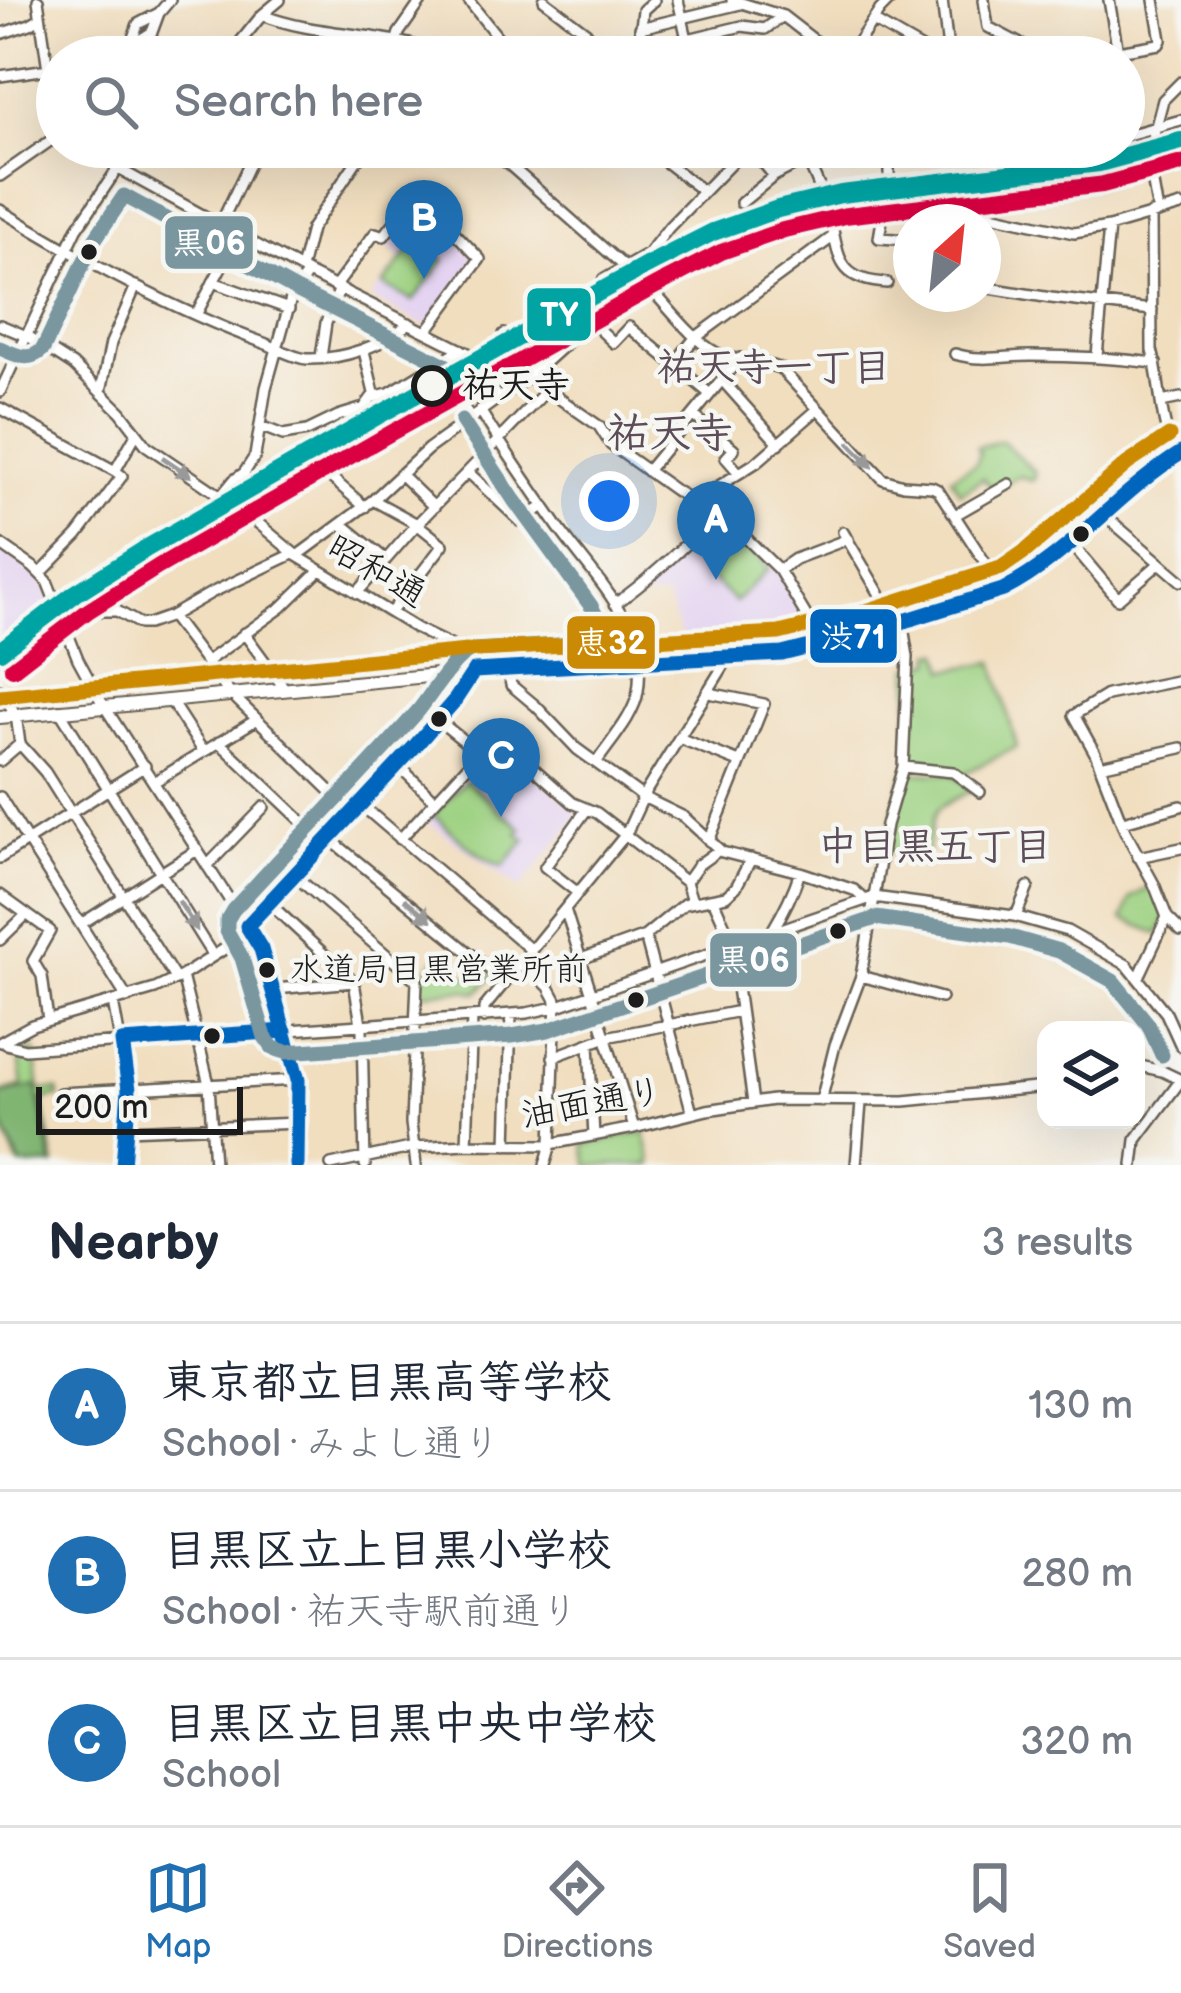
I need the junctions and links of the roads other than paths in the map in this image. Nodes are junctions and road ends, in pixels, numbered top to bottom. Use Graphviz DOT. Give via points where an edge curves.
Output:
graph roads {
  1 [pos="38,0"];
  2 [pos="150,0"];
  3 [pos="170,0"];
  4 [pos="256,0"];
  5 [pos="280,0"];
  6 [pos="422,0"];
  7 [pos="544,0"];
  8 [pos="654,0"];
  9 [pos="678,0"];
  10 [pos="871,0"];
  11 [pos="890,0"];
  12 [pos="942,0"];
  13 [pos="985,0"];
  14 [pos="1109,0"];
  15 [pos="1154,0"];
  16 [pos="473,2"];
  17 [pos="737,2"];
  18 [pos="880,10"];
  19 [pos="159,13"];
  20 [pos="262,15"];
  21 [pos="782,16"];
  22 [pos="40,18"];
  23 [pos="681,18"];
  24 [pos="873,21"];
  25 [pos="640,28"];
  26 [pos="586,32"];
  27 [pos="0,34"];
  28 [pos="44,36"];
  29 [pos="133,36"];
  30 [pos="245,36"];
  31 [pos="360,36"];
  32 [pos="397,36"];
  33 [pos="498,36"];
  34 [pos="573,36"];
  35 [pos="588,36"];
  36 [pos="639,36"];
  37 [pos="685,36"];
  38 [pos="699,36"];
  39 [pos="808,36"];
  40 [pos="863,36"];
  41 [pos="899,36"];
  42 [pos="946,36"];
  43 [pos="1005,36"];
  44 [pos="1115,36"];
  45 [pos="1145,46"];
  46 [pos="36,73"];
  47 [pos="0,76"];
  48 [pos="1181,82"];
  49 [pos="1181,120"];
  50 [pos="1156,127"];
  51 [pos="1145,130"];
  52 [pos="36,151"];
  53 [pos="0,159"];
  54 [pos="17,164"];
  55 [pos="117,168"];
  56 [pos="246,168"];
  57 [pos="352,168"];
  58 [pos="512,168"];
  59 [pos="674,168"];
  60 [pos="726,168"];
  61 [pos="767,168"];
  62 [pos="790,168"];
  63 [pos="811,168"];
  64 [pos="889,168"];
  65 [pos="0,176"];
  66 [pos="774,176"];
  67 [pos="703,190"];
  68 [pos="742,203"];
  69 [pos="884,205"];
  70 [pos="893,206"];
  71 [pos="1181,206"];
  72 [pos="0,210"];
  73 [pos="1151,214"];
  74 [pos="1001,222"];
  75 [pos="221,223"];
  76 [pos="1108,227"];
  77 [pos="238,233"];
  78 [pos="833,236"];
  79 [pos="893,239"];
  80 [pos="65,250"];
  81 [pos="625,267"];
  82 [pos="304,271"];
  83 [pos="213,281"];
  84 [pos="887,284"];
  85 [pos="136,286"];
  86 [pos="338,287"];
  87 [pos="1001,290"];
  88 [pos="612,295"];
  89 [pos="1101,304"];
  90 [pos="289,309"];
  91 [pos="1152,310"];
  92 [pos="196,315"];
  93 [pos="591,321"];
  94 [pos="409,323"];
  95 [pos="0,325"];
  96 [pos="426,332"];
  97 [pos="504,334"];
  98 [pos="26,337"];
  99 [pos="695,338"];
  100 [pos="277,348"];
  101 [pos="460,350"];
  102 [pos="364,351"];
  103 [pos="955,354"];
  104 [pos="1096,356"];
  105 [pos="321,357"];
  106 [pos="740,358"];
  107 [pos="1156,363"];
  108 [pos="673,365"];
  109 [pos="531,375"];
  110 [pos="722,380"];
  111 [pos="486,384"];
  112 [pos="547,390"];
  113 [pos="101,391"];
  114 [pos="0,392"];
  115 [pos="710,394"];
  116 [pos="375,397"];
  117 [pos="498,398"];
  118 [pos="1181,398"];
  119 [pos="459,399"];
  120 [pos="1161,401"];
  121 [pos="0,408"];
  122 [pos="818,409"];
  123 [pos="480,410"];
  124 [pos="693,415"];
  125 [pos="470,418"];
  126 [pos="260,425"];
  127 [pos="136,434"];
  128 [pos="497,438"];
  129 [pos="779,444"];
  130 [pos="1179,454"];
  131 [pos="313,461"];
  132 [pos="115,471"];
  133 [pos="646,471"];
  134 [pos="468,472"];
  135 [pos="739,473"];
  136 [pos="400,474"];
  137 [pos="1009,484"];
  138 [pos="221,496"];
  139 [pos="695,501"];
  140 [pos="369,504"];
  141 [pos="233,505"];
  142 [pos="544,506"];
  143 [pos="434,507"];
  144 [pos="246,513"];
  145 [pos="716,514"];
  146 [pos="1103,514"];
  147 [pos="955,515"];
  148 [pos="342,524"];
  149 [pos="417,524"];
  150 [pos="1070,542"];
  151 [pos="0,544"];
  152 [pos="295,555"];
  153 [pos="385,559"];
  154 [pos="1012,561"];
  155 [pos="1160,562"];
  156 [pos="779,570"];
  157 [pos="1035,571"];
  158 [pos="319,572"];
  159 [pos="41,573"];
  160 [pos="1181,581"];
  161 [pos="1003,590"];
  162 [pos="357,593"];
  163 [pos="615,604"];
  164 [pos="392,613"];
  165 [pos="61,616"];
  166 [pos="171,616"];
  167 [pos="898,622"];
  168 [pos="244,633"];
  169 [pos="823,644"];
  170 [pos="729,657"];
  171 [pos="0,659"];
  172 [pos="206,662"];
  173 [pos="638,662"];
  174 [pos="508,668"];
  175 [pos="477,671"];
  176 [pos="1181,680"];
  177 [pos="285,689"];
  178 [pos="0,690"];
  179 [pos="709,693"];
  180 [pos="232,694"];
  181 [pos="170,700"];
  182 [pos="106,706"];
  183 [pos="59,710"];
  184 [pos="16,715"];
  185 [pos="0,717"];
  186 [pos="256,719"];
  187 [pos="438,720"];
  188 [pos="680,738"];
  189 [pos="219,742"];
  190 [pos="20,744"];
  191 [pos="1181,748"];
  192 [pos="203,751"];
  193 [pos="480,754"];
  194 [pos="0,760"];
  195 [pos="739,762"];
  196 [pos="596,763"];
  197 [pos="397,764"];
  198 [pos="145,766"];
  199 [pos="1100,766"];
  200 [pos="903,767"];
  201 [pos="154,782"];
  202 [pos="108,790"];
  203 [pos="980,792"];
  204 [pos="643,796"];
  205 [pos="0,797"];
  206 [pos="435,801"];
  207 [pos="1181,806"];
  208 [pos="264,807"];
  209 [pos="357,808"];
  210 [pos="587,809"];
  211 [pos="70,814"];
  212 [pos="1123,822"];
  213 [pos="625,835"];
  214 [pos="400,839"];
  215 [pos="28,840"];
  216 [pos="328,841"];
  217 [pos="709,841"];
  218 [pos="1181,848"];
  219 [pos="197,850"];
  220 [pos="718,850"];
  221 [pos="1138,857"];
  222 [pos="0,858"];
  223 [pos="751,859"];
  224 [pos="207,866"];
  225 [pos="800,872"];
  226 [pos="161,873"];
  227 [pos="295,876"];
  228 [pos="686,882"];
  229 [pos="1028,887"];
  230 [pos="578,892"];
  231 [pos="123,897"];
  232 [pos="868,897"];
  233 [pos="5,898"];
  234 [pos="713,899"];
  235 [pos="692,901"];
  236 [pos="268,903"];
  237 [pos="0,910"];
  238 [pos="565,910"];
  239 [pos="27,914"];
  240 [pos="1016,916"];
  241 [pos="1167,917"];
  242 [pos="81,924"];
  243 [pos="247,926"];
  244 [pos="775,929"];
  245 [pos="1181,931"];
  246 [pos="644,936"];
  247 [pos="0,940"];
  248 [pos="732,944"];
  249 [pos="532,950"];
  250 [pos="213,956"];
  251 [pos="581,959"];
  252 [pos="522,961"];
  253 [pos="655,971"];
  254 [pos="861,976"];
  255 [pos="1139,977"];
  256 [pos="179,978"];
  257 [pos="354,982"];
  258 [pos="505,982"];
  259 [pos="736,983"];
  260 [pos="275,989"];
  261 [pos="592,993"];
  262 [pos="127,998"];
  263 [pos="941,998"];
  264 [pos="113,1002"];
  265 [pos="555,1006"];
  266 [pos="740,1011"];
  267 [pos="511,1016"];
  268 [pos="478,1018"];
  269 [pos="48,1020"];
  270 [pos="415,1021"];
  271 [pos="670,1024"];
  272 [pos="361,1026"];
  273 [pos="285,1031"];
  274 [pos="198,1036"];
  275 [pos="606,1037"];
  276 [pos="2,1042"];
  277 [pos="122,1042"];
  278 [pos="589,1044"];
  279 [pos="1181,1046"];
  280 [pos="553,1057"];
  281 [pos="1145,1067"];
  282 [pos="298,1080"];
  283 [pos="1181,1080"];
  284 [pos="209,1084"];
  285 [pos="129,1089"];
  286 [pos="1037,1089"];
  287 [pos="60,1093"];
  288 [pos="821,1100"];
  289 [pos="753,1103"];
  290 [pos="861,1103"];
  291 [pos="692,1114"];
  292 [pos="298,1123"];
  293 [pos="212,1126"];
  294 [pos="634,1128"];
  295 [pos="126,1130"];
  296 [pos="594,1136"];
  297 [pos="467,1144"];
  298 [pos="551,1144"];
  299 [pos="507,1145"];
  300 [pos="415,1147"];
  301 [pos="365,1160"];
  302 [pos="123,1165"];
  303 [pos="214,1165"];
  304 [pos="297,1165"];
  305 [pos="331,1165"];
  306 [pos="416,1165"];
  307 [pos="544,1165"];
  308 [pos="856,1165"];
  309 [pos="1133,1165"];
  1 -- 22 [label="street"];
  2 -- 19 [label="street"];
  3 -- 19 [label="street"];
  4 -- 20 [label="street"];
  5 -- 20 [label="street"];
  6 -- 32 [label="street"];
  7 -- 26 [label="street"];
  8 -- 25 [label="street"];
  9 -- 23 [label="street"];
  10 -- 18 [label="street"];
  11 -- 18 [label="street"];
  12 -- 42 [label="street"];
  13 -- 43 [label="street" via="988,27"];
  14 -- 44 [label="street"];
  15 -- 45 [label="street" via="1160,42"];
  16 -- 33 [label="street"];
  17 -- 21 [label="street"];
  17 -- 23 [label="street"];
  18 -- 24 [label="street"];
  19 -- 29 [label="street" via="137,24"];
  20 -- 30 [label="street"];
  20 -- 31 [label="street"];
  21 -- 38 [label="street" via="765,29"];
  21 -- 39 [label="street"];
  22 -- 27 [label="street"];
  22 -- 28 [label="street"];
  23 -- 25 [label="street"];
  23 -- 37 [label="street"];
  24 -- 40 [label="street"];
  24 -- 41 [label="street"];
  25 -- 36 [label="street"];
  26 -- 34 [label="street"];
  26 -- 35 [label="street"];
  46 -- 47 [label="street"];
  48 -- 50 [label="street" via="1163,100"];
  49 -- 50 [label="street"];
  50 -- 51 [label="street"];
  50 -- 73 [label="street"];
  52 -- 54 [label="street"];
  53 -- 54 [label="street"];
  54 -- 65 [label="street"];
  55 -- 75 [label="street"];
  55 -- 80 [label="street"];
  56 -- 75 [label="street"];
  57 -- 82 [label="street" via="311,229"];
  58 -- 81 [label="street"];
  59 -- 67 [label="street"];
  60 -- 67 [label="street"];
  61 -- 66 [label="street"];
  62 -- 66 [label="street"];
  63 -- 78 [label="street"];
  64 -- 69 [label="street"];
  66 -- 68 [label="street"];
  67 -- 81 [label="street" via="648,254"];
  69 -- 70 [label="street"];
  69 -- 79 [label="street" via="879,238"];
  71 -- 73 [label="street"];
  72 -- 80 [label="street"];
  73 -- 76 [label="street"];
  73 -- 91 [label="street"];
  74 -- 76 [label="street" via="1074,233"];
  75 -- 77 [label="street"];
  76 -- 89 [label="street"];
  77 -- 82 [label="street"];
  77 -- 83 [label="street"];
  78 -- 84 [label="street" via="846,270"];
  78 -- 99 [label="street"];
  80 -- 85 [label="street"];
  80 -- 98 [label="street"];
  81 -- 88 [label="street" via="603,280"];
  82 -- 86 [label="street"];
  82 -- 90 [label="street"];
  83 -- 90 [label="street"];
  83 -- 92 [label="street"];
  85 -- 92 [label="street"];
  85 -- 113 [label="street"];
  86 -- 94 [label="street"];
  86 -- 96 [label="street" via="374,232 384,236 417,193 480,259"];
  86 -- 105 [label="street"];
  87 -- 89 [label="street"];
  88 -- 93 [label="street"];
  88 -- 99 [label="street" via="639,277"];
  89 -- 91 [label="street"];
  89 -- 104 [label="street"];
  90 -- 100 [label="street"];
  91 -- 107 [label="street"];
  92 -- 100 [label="street"];
  93 -- 108 [label="street" via="614,343 628,327"];
  93 -- 109 [label="street"];
  94 -- 96 [label="street"];
  94 -- 102 [label="street"];
  95 -- 98 [label="street, 昭和通"];
  96 -- 101 [label="street"];
  97 -- 109 [label="street"];
  98 -- 113 [label="street, 昭和通"];
  98 -- 114 [label="street"];
  99 -- 106 [label="street" via="718,355"];
  99 -- 108 [label="street"];
  100 -- 105 [label="street"];
  100 -- 126 [label="street"];
  101 -- 111 [label="street" via="482,368"];
  101 -- 116 [label="street"];
  102 -- 105 [label="street"];
  102 -- 116 [label="street"];
  103 -- 104 [label="street"];
  104 -- 107 [label="street"];
  106 -- 110 [label="street"];
  106 -- 122 [label="street" via="781,370"];
  107 -- 120 [label="street"];
  108 -- 115 [label="street"];
  109 -- 112 [label="street"];
  109 -- 117 [label="street"];
  110 -- 115 [label="street"];
  110 -- 129 [label="street"];
  111 -- 117 [label="street"];
  111 -- 119 [label="street"];
  112 -- 128 [label="street"];
  112 -- 133 [label="street"];
  113 -- 127 [label="street, 昭和通"];
  115 -- 124 [label="street"];
  116 -- 126 [label="street" via="307,431 283,435"];
  117 -- 123 [label="street"];
  118 -- 120 [label="street"];
  119 -- 125 [label="street"];
  119 -- 131 [label="street" via="445,398"];
  120 -- 130 [label="street"];
  121 -- 132 [label="street"];
  122 -- 129 [label="street"];
  122 -- 147 [label="street, one-way" via="883,479 932,487"];
  123 -- 125 [label="street"];
  123 -- 128 [label="street"];
  124 -- 133 [label="street"];
  124 -- 135 [label="street" via="734,448 726,458"];
  125 -- 136 [label="street"];
  126 -- 138 [label="street" via="255,456"];
  127 -- 132 [label="street"];
  127 -- 138 [label="street, 昭和通, one-way"];
  128 -- 134 [label="street"];
  128 -- 142 [label="street"];
  129 -- 135 [label="street"];
  130 -- 146 [label="main road"];
  131 -- 140 [label="street"];
  131 -- 144 [label="street" via="254,495"];
  132 -- 159 [label="street" via="122,476"];
  133 -- 139 [label="street"];
  134 -- 142 [label="street" via="520,521"];
  134 -- 143 [label="street"];
  135 -- 139 [label="street"];
  136 -- 140 [label="street"];
  136 -- 143 [label="street"];
  137 -- 147 [label="street"];
  138 -- 141 [label="street, 昭和通"];
  139 -- 145 [label="street"];
  140 -- 148 [label="street"];
  140 -- 149 [label="street"];
  141 -- 144 [label="street, 昭和通"];
  141 -- 165 [label="street" via="183,553 110,577"];
  142 -- 163 [label="street"];
  143 -- 149 [label="street"];
  144 -- 152 [label="street, 昭和通"];
  145 -- 156 [label="street"];
  145 -- 163 [label="street"];
  146 -- 150 [label="main road"];
  146 -- 155 [label="street"];
  147 -- 161 [label="street"];
  148 -- 152 [label="street"];
  148 -- 153 [label="street"];
  149 -- 153 [label="street"];
  149 -- 164 [label="street" via="443,545"];
  150 -- 155 [label="street" via="1118,599"];
  150 -- 157 [label="main road"];
  151 -- 159 [label="street"];
  152 -- 158 [label="street, 昭和通"];
  152 -- 166 [label="street"];
  153 -- 162 [label="street"];
  154 -- 157 [label="street" via="1028,551"];
  155 -- 160 [label="street"];
  156 -- 167 [label="street" via="846,536"];
  156 -- 169 [label="street"];
  157 -- 161 [label="main road"];
  158 -- 162 [label="street, 昭和通"];
  158 -- 168 [label="street"];
  159 -- 165 [label="street"];
  161 -- 167 [label="main road"];
  162 -- 164 [label="street, 昭和通"];
  163 -- 173 [label="street"];
  164 -- 175 [label="street, 昭和通" via="457,647"];
  165 -- 166 [label="street" via="117,611 148,624"];
  165 -- 171 [label="street"];
  165 -- 182 [label="street"];
  166 -- 172 [label="street"];
  167 -- 169 [label="main road"];
  167 -- 200 [label="street" via="908,657"];
  168 -- 172 [label="street"];
  168 -- 177 [label="street"];
  169 -- 170 [label="main road"];
  170 -- 173 [label="main road"];
  170 -- 179 [label="street"];
  172 -- 180 [label="street"];
  173 -- 174 [label="main road"];
  173 -- 196 [label="street" via="637,699"];
  174 -- 175 [label="main road"];
  174 -- 196 [label="street" via="511,685"];
  175 -- 177 [label="main road"];
  175 -- 187 [label="street"];
  176 -- 199 [label="street" via="1107,695 1074,716"];
  177 -- 180 [label="main road"];
  178 -- 184 [label="street"];
  179 -- 188 [label="street"];
  179 -- 195 [label="street" via="764,704"];
  180 -- 181 [label="main road"];
  180 -- 186 [label="street"];
  181 -- 182 [label="main road"];
  181 -- 192 [label="street"];
  182 -- 183 [label="main road"];
  182 -- 198 [label="street"];
  183 -- 184 [label="main road"];
  183 -- 202 [label="street"];
  184 -- 185 [label="main road"];
  184 -- 190 [label="street"];
  186 -- 189 [label="street"];
  186 -- 209 [label="street"];
  187 -- 193 [label="street"];
  187 -- 197 [label="street"];
  188 -- 195 [label="street"];
  188 -- 204 [label="street"];
  189 -- 192 [label="street"];
  189 -- 216 [label="street"];
  190 -- 194 [label="street"];
  190 -- 211 [label="street"];
  191 -- 199 [label="street"];
  192 -- 201 [label="street"];
  193 -- 206 [label="street"];
  193 -- 210 [label="street" via="496,735"];
  195 -- 217 [label="street"];
  196 -- 204 [label="street"];
  197 -- 206 [label="street"];
  197 -- 209 [label="street"];
  198 -- 201 [label="street"];
  198 -- 202 [label="street"];
  199 -- 212 [label="street"];
  200 -- 203 [label="street" via="952,772"];
  200 -- 232 [label="street"];
  201 -- 219 [label="street"];
  202 -- 211 [label="street"];
  202 -- 226 [label="street"];
  204 -- 213 [label="street"];
  204 -- 217 [label="street"];
  205 -- 215 [label="street"];
  206 -- 214 [label="street"];
  207 -- 212 [label="street"];
  208 -- 224 [label="street"];
  209 -- 214 [label="street"];
  209 -- 216 [label="street"];
  210 -- 213 [label="street"];
  210 -- 230 [label="street" via="545,867"];
  211 -- 215 [label="street"];
  211 -- 231 [label="street"];
  212 -- 221 [label="street"];
  213 -- 228 [label="street"];
  213 -- 230 [label="street"];
  214 -- 249 [label="street"];
  215 -- 222 [label="street"];
  215 -- 242 [label="street"];
  216 -- 227 [label="street"];
  216 -- 258 [label="street, one-way"];
  217 -- 220 [label="street"];
  218 -- 221 [label="street"];
  219 -- 224 [label="street"];
  219 -- 226 [label="street"];
  220 -- 223 [label="street"];
  220 -- 228 [label="street"];
  221 -- 241 [label="street"];
  223 -- 225 [label="street"];
  223 -- 234 [label="street" via="733,892"];
  224 -- 243 [label="street"];
  225 -- 232 [label="street"];
  225 -- 244 [label="street"];
  226 -- 231 [label="street"];
  226 -- 250 [label="street, one-way"];
  227 -- 236 [label="street"];
  227 -- 270 [label="street" via="416,981"];
  228 -- 235 [label="street"];
  229 -- 240 [label="street"];
  230 -- 238 [label="street"];
  231 -- 242 [label="street"];
  231 -- 256 [label="street"];
  232 -- 240 [label="street"];
  232 -- 244 [label="street"];
  232 -- 254 [label="street"];
  233 -- 237 [label="street"];
  233 -- 239 [label="street"];
  234 -- 235 [label="street"];
  234 -- 248 [label="street"];
  235 -- 246 [label="street"];
  236 -- 243 [label="street"];
  236 -- 257 [label="street"];
  238 -- 249 [label="street"];
  238 -- 251 [label="street"];
  239 -- 247 [label="street"];
  239 -- 269 [label="street" via="50,931 33,961"];
  240 -- 255 [label="street" via="1067,931"];
  241 -- 245 [label="street"];
  241 -- 255 [label="street"];
  242 -- 262 [label="street"];
  243 -- 250 [label="street"];
  243 -- 260 [label="street"];
  244 -- 248 [label="street"];
  244 -- 259 [label="street"];
  246 -- 251 [label="street"];
  246 -- 253 [label="street"];
  248 -- 253 [label="street"];
  248 -- 259 [label="street"];
  249 -- 252 [label="street"];
  250 -- 256 [label="street"];
  251 -- 261 [label="street"];
  252 -- 258 [label="street"];
  252 -- 265 [label="street" via="549,987"];
  253 -- 261 [label="street"];
  253 -- 271 [label="street"];
  254 -- 263 [label="street"];
  254 -- 288 [label="street"];
  255 -- 279 [label="street"];
  256 -- 262 [label="street"];
  256 -- 274 [label="street"];
  257 -- 260 [label="street"];
  257 -- 272 [label="street"];
  258 -- 268 [label="street"];
  259 -- 266 [label="street"];
  260 -- 273 [label="street"];
  261 -- 265 [label="street"];
  261 -- 275 [label="street"];
  262 -- 264 [label="street"];
  264 -- 269 [label="street"];
  264 -- 277 [label="street"];
  265 -- 267 [label="street"];
  265 -- 280 [label="street"];
  266 -- 271 [label="street"];
  266 -- 289 [label="street"];
  267 -- 268 [label="street"];
  267 -- 299 [label="street"];
  268 -- 270 [label="street"];
  268 -- 297 [label="street"];
  269 -- 276 [label="street"];
  270 -- 272 [label="street"];
  270 -- 300 [label="street"];
  271 -- 275 [label="street"];
  271 -- 291 [label="street"];
  272 -- 273 [label="street"];
  272 -- 301 [label="street"];
  273 -- 274 [label="street"];
  273 -- 282 [label="street"];
  274 -- 277 [label="street"];
  274 -- 284 [label="street"];
  275 -- 278 [label="street"];
  275 -- 294 [label="street"];
  276 -- 277 [label="street" via="25,1049"];
  277 -- 285 [label="street"];
  278 -- 280 [label="street"];
  278 -- 296 [label="street"];
  280 -- 298 [label="street"];
  281 -- 283 [label="street"];
  282 -- 284 [label="street"];
  282 -- 292 [label="street"];
  283 -- 309 [label="street" via="1136,1140"];
  284 -- 285 [label="street"];
  284 -- 293 [label="street"];
  285 -- 287 [label="street"];
  285 -- 295 [label="street"];
  286 -- 290 [label="street, 油面通り"];
  288 -- 289 [label="street, 油面通り"];
  288 -- 290 [label="street, 油面通り"];
  289 -- 291 [label="street, 油面通り"];
  290 -- 308 [label="street"];
  291 -- 294 [label="street, 油面通り"];
  292 -- 293 [label="street"];
  292 -- 304 [label="street"];
  293 -- 295 [label="street"];
  293 -- 303 [label="street"];
  294 -- 296 [label="street, 油面通り"];
  295 -- 302 [label="street"];
  296 -- 298 [label="street, 油面通り"];
  297 -- 299 [label="street, 油面通り"];
  297 -- 300 [label="street, 油面通り"];
  298 -- 299 [label="street, 油面通り"];
  298 -- 307 [label="street"];
  300 -- 301 [label="street, 油面通り"];
  300 -- 306 [label="street"];
  301 -- 305 [label="street, 油面通り"];
}
